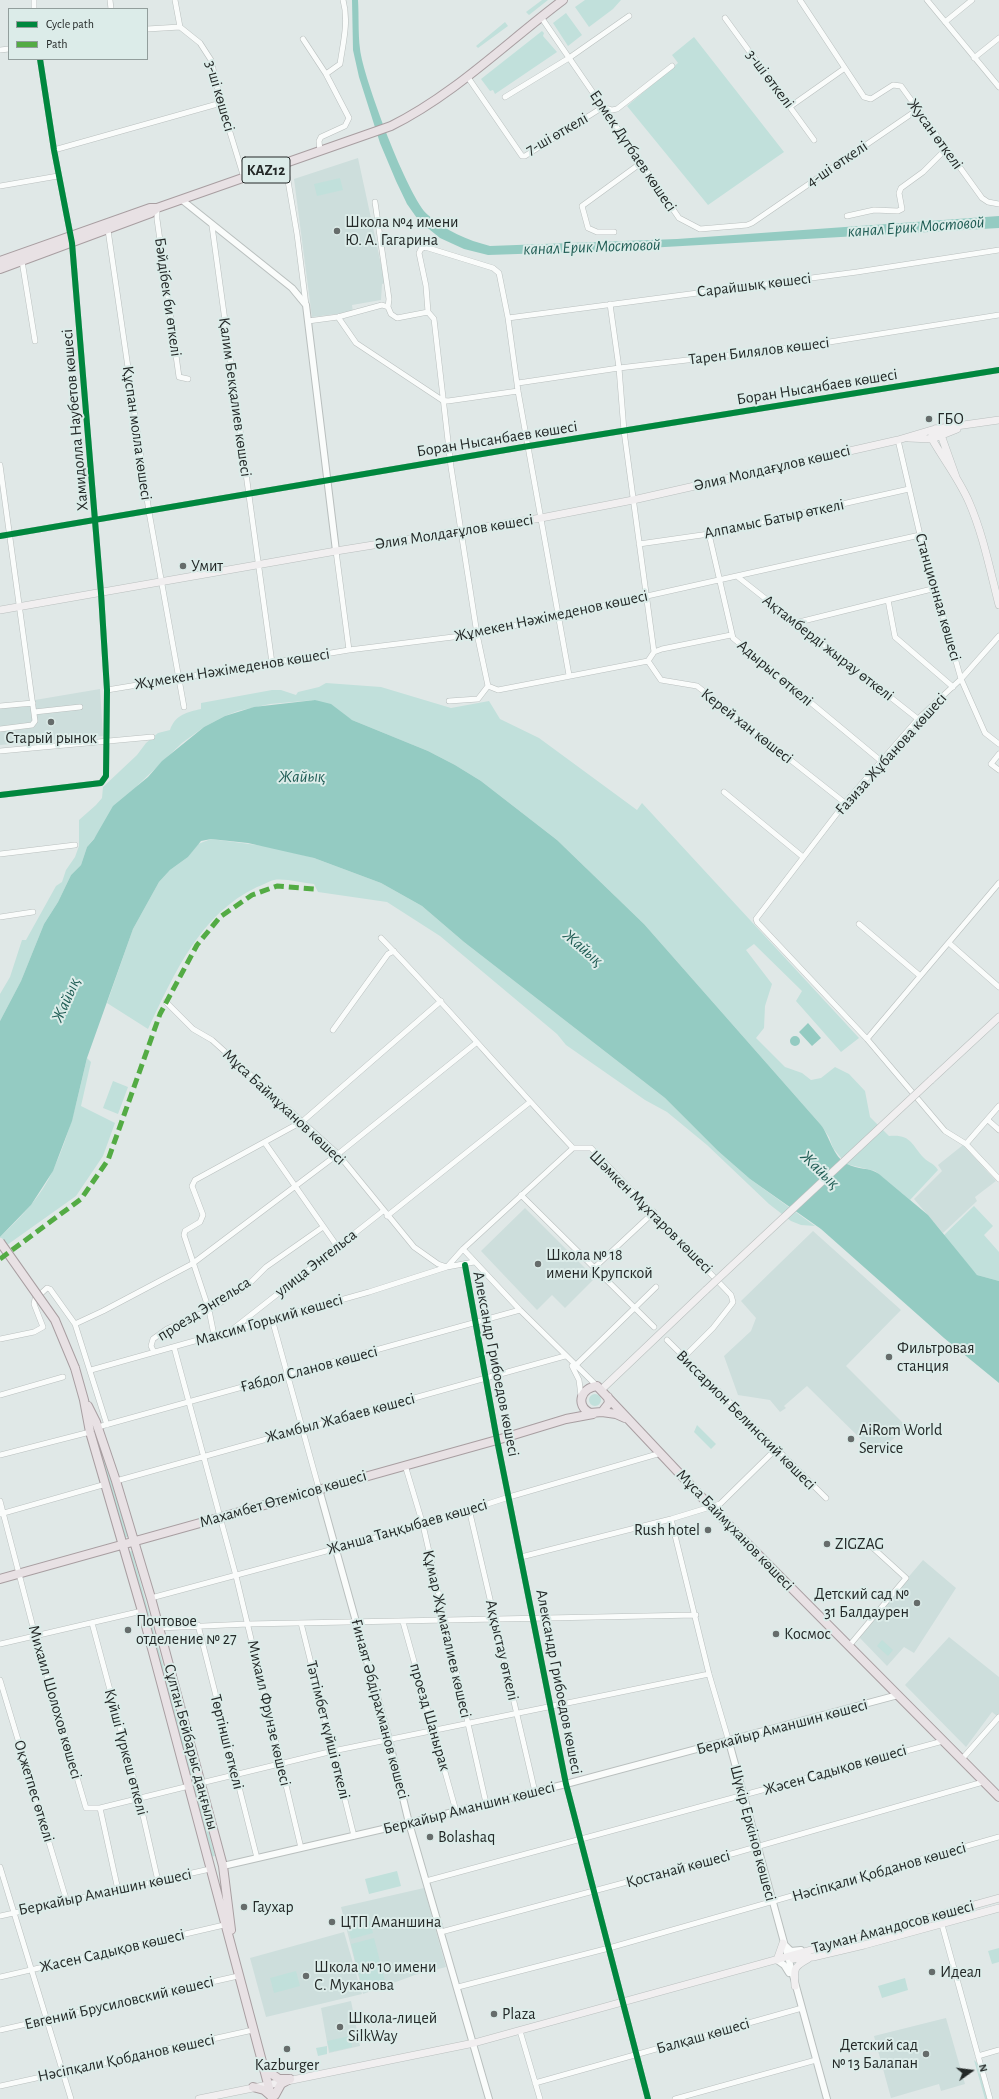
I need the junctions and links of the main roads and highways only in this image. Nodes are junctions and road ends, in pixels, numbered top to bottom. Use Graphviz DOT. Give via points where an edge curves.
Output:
graph roads {
  1 [pos="563,0"];
  2 [pos="157,208"];
  3 [pos="71,239"];
  4 [pos="0,261"];
  5 [pos="0,269"];
  6 [pos="999,420"];
  7 [pos="968,425"];
  8 [pos="935,429"];
  9 [pos="941,436"];
  10 [pos="932,438"];
  11 [pos="901,439"];
  12 [pos="920,440"];
  13 [pos="944,453"];
  14 [pos="999,605"];
  15 [pos="0,610"];
  16 [pos="999,1017"];
  17 [pos="0,1242"];
  18 [pos="599,1388"];
  19 [pos="608,1397"];
  20 [pos="581,1398"];
  21 [pos="602,1412"];
  22 [pos="594,1414"];
  23 [pos="566,1419"];
  24 [pos="630,1420"];
  25 [pos="94,1430"];
  26 [pos="135,1541"];
  27 [pos="123,1544"];
  28 [pos="0,1579"];
  29 [pos="997,1792"];
  30 [pos="225,1878"];
  31 [pos="214,1882"];
  32 [pos="999,1898"];
  33 [pos="999,1908"];
  34 [pos="783,1942"];
  35 [pos="813,1957"];
  36 [pos="787,1958"];
  37 [pos="777,1960"];
  38 [pos="795,1986"];
  39 [pos="267,2072"];
  40 [pos="290,2080"];
  41 [pos="270,2084"];
  42 [pos="253,2087"];
  43 [pos="274,2097"];
  44 [pos="199,2099"];
  1 -- 2 [label="main road, KAZ12" via="418,112 391,126"];
  2 -- 3 [label="main road, KAZ12" via="150,208"];
  2 -- 3 [label="main road, KAZ12" via="152,213 108,230"];
  3 -- 4 [label="main road, KAZ12"];
  3 -- 5 [label="main road, KAZ12"];
  6 -- 7 [label="main road, Әлия Молдағұлов көшесі"];
  7 -- 8 [label="main road, Әлия Молдағұлов көшесі"];
  7 -- 9 [label="main road, Әлия Молдағұлов көшесі"];
  7 -- 13 [label="main road" via="948,439"];
  8 -- 9 [label="main road"];
  8 -- 10 [label="main road"];
  8 -- 11 [label="main road, Әлия Молдағұлов көшесі"];
  9 -- 10 [label="main road, Әлия Молдағұлов көшесі"];
  9 -- 13 [label="main road"];
  10 -- 12 [label="main road, Әлия Молдағұлов көшесі"];
  10 -- 13 [label="main road"];
  11 -- 12 [label="main road, Әлия Молдағұлов көшесі"];
  11 -- 15 [label="main road, Әлия Молдағұлов көшесі" via="633,500 541,518"];
  12 -- 13 [label="main road"];
  13 -- 14 [label="main road" via="979,528"];
  16 -- 18 [label="main road, bridge"];
  17 -- 25 [label="main road, Сұлтан Бейбарыс даңғылы, bridge" via="55,1320 75,1368"];
  18 -- 19 [label="main road"];
  18 -- 20 [label="main road" via="588,1388"];
  19 -- 21 [label="main road" via="609,1403"];
  19 -- 24 [label="main road, Мұса Баймұханов көшесі"];
  20 -- 22 [label="main road" via="584,1409"];
  20 -- 23 [label="main road"];
  21 -- 22 [label="main road, Махамбет Өтемісов көшесі"];
  21 -- 24 [label="main road"];
  22 -- 23 [label="main road, Махамбет Өтемісов көшесі"];
  23 -- 26 [label="main road, Махамбет Өтемісов көшесі"];
  24 -- 29 [label="main road, Мұса Баймұханов көшесі" via="711,1507 983,1782"];
  25 -- 26 [label="main road, Сұлтан Бейбарыс даңғылы" via="116,1481"];
  25 -- 27 [label="main road, Сұлтан Бейбарыс даңғылы"];
  26 -- 27 [label="main road, Махамбет Өтемісов көшесі"];
  26 -- 30 [label="main road, Сұлтан Бейбарыс даңғылы" via="224,1866"];
  27 -- 28 [label="main road, Махамбет Өтемісов көшесі"];
  27 -- 31 [label="main road, Сұлтан Бейбарыс даңғылы"];
  30 -- 31 [label="main road" via="220,1882"];
  30 -- 39 [label="main road, Сұлтан Бейбарыс даңғылы" via="229,1924"];
  31 -- 39 [label="main road, Сұлтан Бейбарыс даңғылы" via="253,2030"];
  32 -- 36 [label="main road, Тауман Амандосов көшесі"];
  33 -- 35 [label="main road, Тауман Амандосов көшесі"];
  34 -- 37 [label="main road"];
  35 -- 36 [label="main road, Тауман Амандосов көшесі"];
  35 -- 38 [label="main road" via="796,1967"];
  36 -- 37 [label="main road, Тауман Амандосов көшесі"];
  37 -- 40 [label="main road, Тауман Амандосов көшесі" via="474,2043"];
  39 -- 40 [label="main road" via="279,2079"];
  39 -- 41 [label="main road, Сұлтан Бейбарыс даңғылы"];
  39 -- 42 [label="main road"];
  40 -- 41 [label="main road, Тауман Амандосов көшесі"];
  40 -- 43 [label="main road" via="281,2084"];
  41 -- 42 [label="main road, Тауман Амандосов көшесі"];
  41 -- 43 [label="main road, Сұлтан Бейбарыс даңғылы"];
  42 -- 43 [label="main road" via="264,2090"];
  42 -- 44 [label="main road, Тауман Амандосов көшесі"];
}
